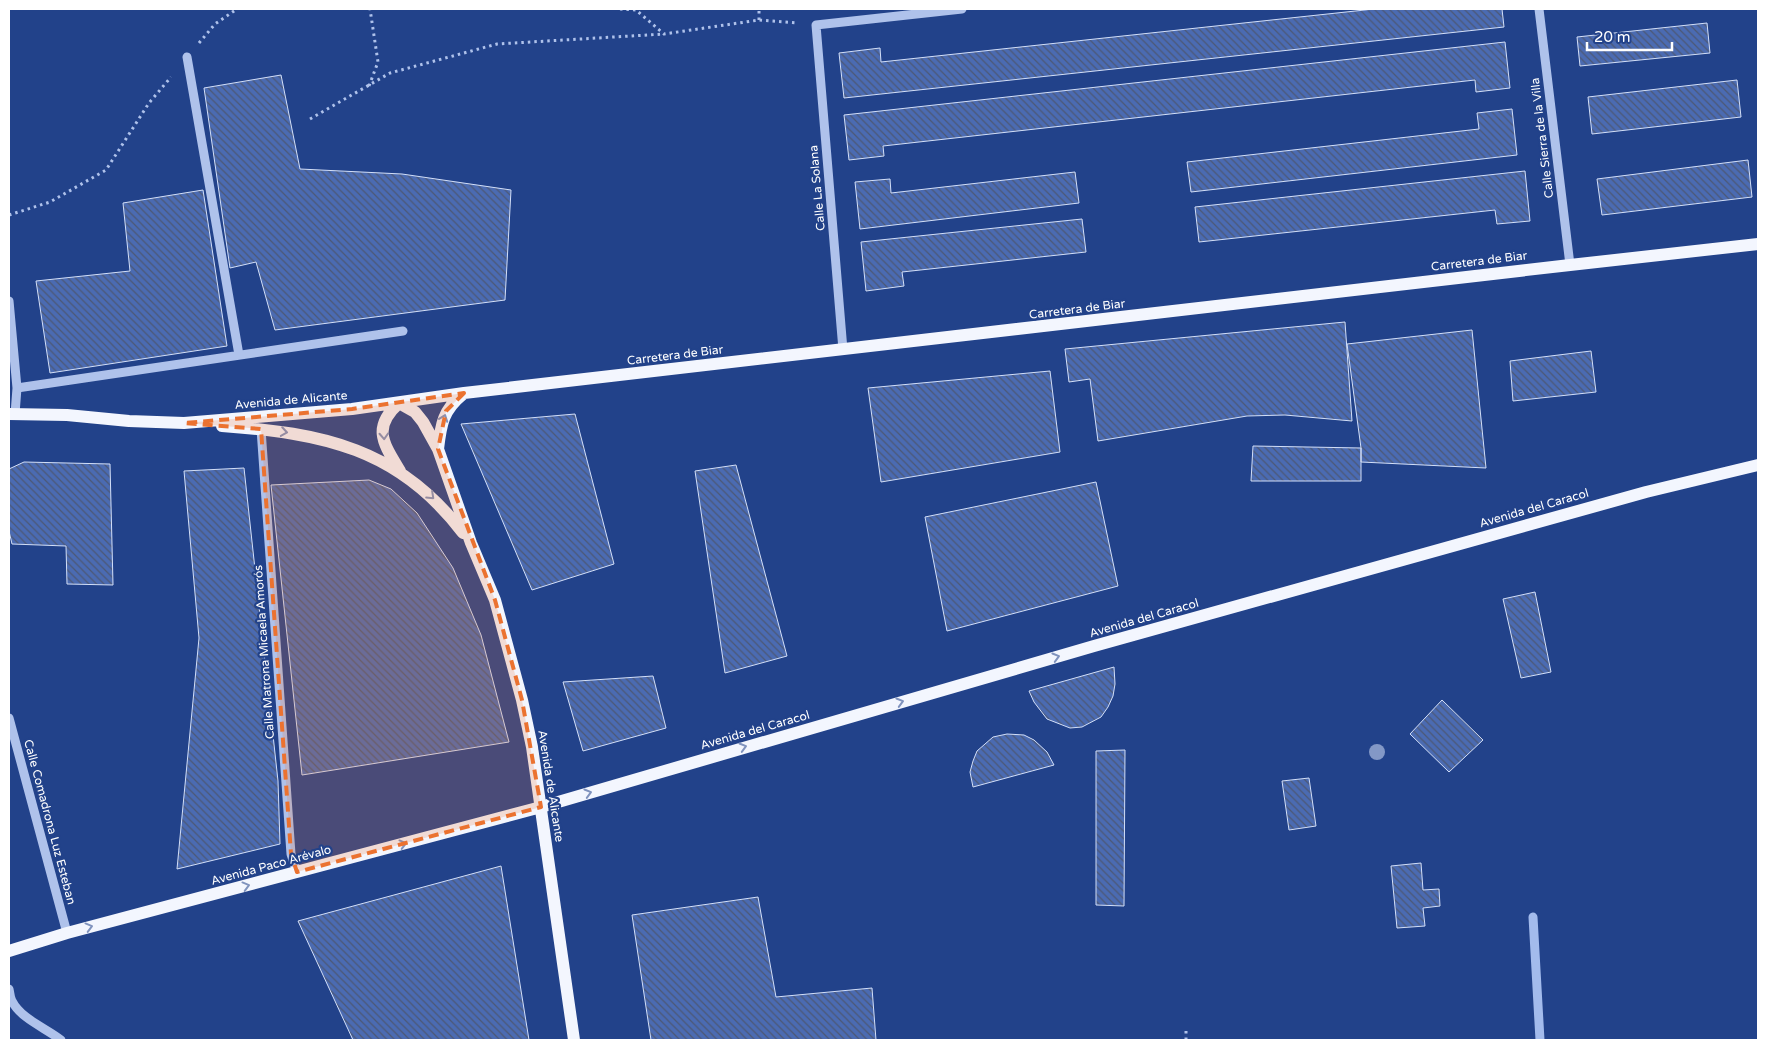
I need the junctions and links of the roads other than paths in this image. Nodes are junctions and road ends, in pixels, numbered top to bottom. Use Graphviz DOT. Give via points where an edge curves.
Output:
graph roads {
  1 [pos="962,9"];
  2 [pos="1539,9"];
  3 [pos="187,57"];
  4 [pos="1758,244"];
  5 [pos="1570,264"];
  6 [pos="9,301"];
  7 [pos="403,331"];
  8 [pos="843,350"];
  9 [pos="239,355"];
  10 [pos="17,388"];
  11 [pos="464,393"];
  12 [pos="400,403"];
  13 [pos="12,414"];
  14 [pos="184,423"];
  15 [pos="261,429"];
  16 [pos="438,449"];
  17 [pos="1758,465"];
  18 [pos="400,471"];
  19 [pos="470,543"];
  20 [pos="9,718"];
  21 [pos="541,807"];
  22 [pos="297,872"];
  23 [pos="67,933"];
  24 [pos="9,950"];
  25 [pos="9,989"];
  26 [pos="61,1040"];
  27 [pos="574,1040"];
  1 -- 8 [label="street, Calle La Solana" via="816,25"];
  2 -- 5 [label="street, Calle Sierra de la Villa"];
  3 -- 9 [label="street"];
  4 -- 5 [label="main road, Carretera de Biar"];
  5 -- 8 [label="main road, Carretera de Biar"];
  6 -- 10 [label="street"];
  7 -- 9 [label="street"];
  8 -- 11 [label="main road, Carretera de Biar"];
  9 -- 10 [label="street"];
  10 -- 13 [label="street"];
  11 -- 12 [label="main road, Carretera de Biar"];
  16 -- 11 [label="main road, Avenida de Alicante, one-way" via="446,411"];
  12 -- 14 [label="main road, Avenida de Alicante"];
  12 -- 16 [label="main road, Avenida de Alicante" via="415,412"];
  12 -- 18 [label="main road, Avenida de Alicante, one-way" via="386,418 382,432 384,444"];
  13 -- 14 [label="main road, Avenida de Alicante"];
  14 -- 15 [label="main road, Avenida de Alicante"];
  15 -- 18 [label="main road, Avenida de Alicante, one-way" via="338,444 375,457"];
  15 -- 22 [label="street, Calle Matrona Micaela Amorós" via="291,854"];
  16 -- 19 [label="main road, Avenida de Alicante"];
  21 -- 17 [label="main road, Avenida del Caracol, one-way" via="1103,644 1646,492"];
  18 -- 19 [label="main road, Avenida de Alicante, one-way" via="448,513"];
  19 -- 21 [label="main road, Avenida de Alicante" via="495,600 506,640 530,738"];
  20 -- 23 [label="street, Calle Comadrona Luz Esteban"];
  22 -- 21 [label="main road, Avenida Paco Arévalo, one-way"];
  21 -- 27 [label="main road, Avenida de Alicante"];
  23 -- 22 [label="main road, Avenida Paco Arévalo, one-way"];
  23 -- 24 [label="main road, Avenida Paco Arévalo"];
  25 -- 26 [label="street" via="12,1001 26,1017"];
}
